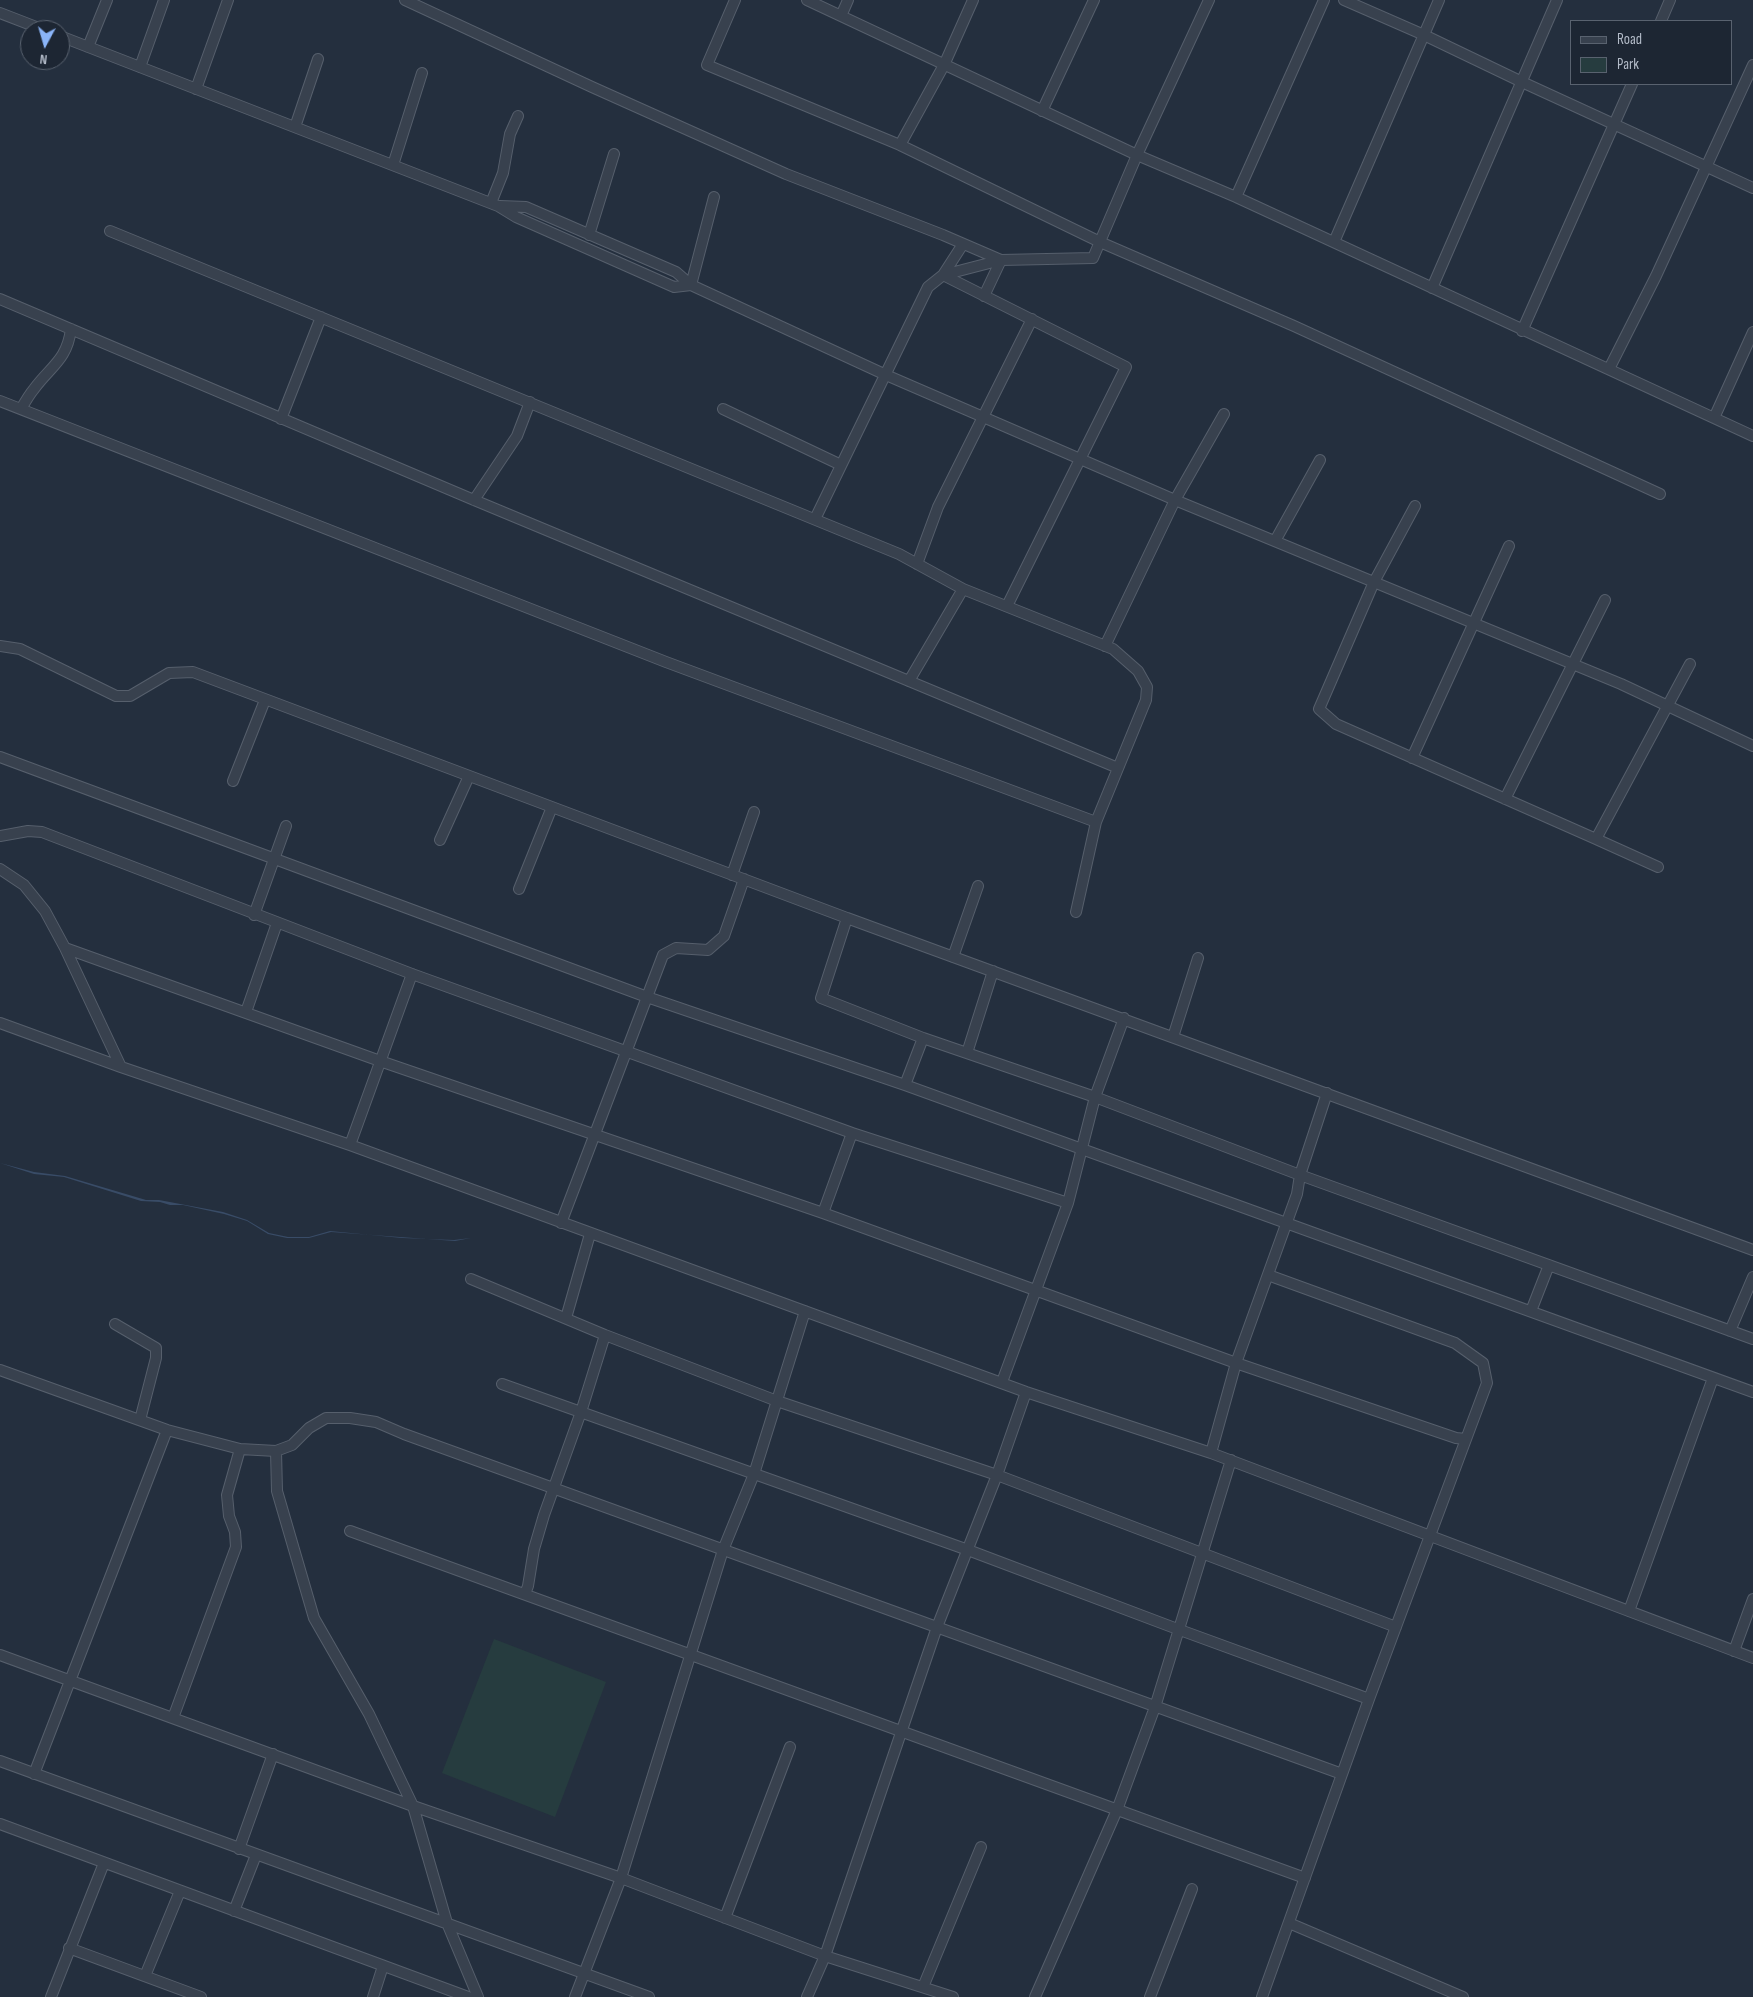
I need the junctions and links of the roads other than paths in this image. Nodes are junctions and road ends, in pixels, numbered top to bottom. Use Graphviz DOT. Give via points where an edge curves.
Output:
graph roads {
  1 [pos="107,0"];
  2 [pos="164,0"];
  3 [pos="228,0"];
  4 [pos="405,0"];
  5 [pos="735,0"];
  6 [pos="807,0"];
  7 [pos="848,0"];
  8 [pos="973,0"];
  9 [pos="1094,0"];
  10 [pos="1209,0"];
  11 [pos="1324,0"];
  12 [pos="1344,0"];
  13 [pos="1439,0"];
  14 [pos="1557,0"];
  15 [pos="1670,0"];
  16 [pos="0,13"];
  17 [pos="841,16"];
  18 [pos="1661,20"];
  19 [pos="20,21"];
  20 [pos="1424,35"];
  21 [pos="70,40"];
  22 [pos="88,47"];
  23 [pos="318,59"];
  24 [pos="1753,65"];
  25 [pos="944,66"];
  26 [pos="140,67"];
  27 [pos="422,73"];
  28 [pos="1522,82"];
  29 [pos="1632,85"];
  30 [pos="196,89"];
  31 [pos="1042,111"];
  32 [pos="518,116"];
  33 [pos="1614,124"];
  34 [pos="295,127"];
  35 [pos="900,145"];
  36 [pos="614,154"];
  37 [pos="1137,155"];
  38 [pos="393,165"];
  39 [pos="1708,167"];
  40 [pos="1753,188"];
  41 [pos="714,196"];
  42 [pos="1236,197"];
  43 [pos="495,205"];
  44 [pos="110,230"];
  45 [pos="589,235"];
  46 [pos="1100,242"];
  47 [pos="1334,242"];
  48 [pos="963,244"];
  49 [pos="1001,260"];
  50 [pos="943,275"];
  51 [pos="691,285"];
  52 [pos="1432,288"];
  53 [pos="984,296"];
  54 [pos="0,300"];
  55 [pos="320,317"];
  56 [pos="1032,319"];
  57 [pos="71,329"];
  58 [pos="1522,331"];
  59 [pos="1753,332"];
  60 [pos="1609,370"];
  61 [pos="886,375"];
  62 [pos="0,401"];
  63 [pos="530,402"];
  64 [pos="724,408"];
  65 [pos="21,409"];
  66 [pos="1224,414"];
  67 [pos="982,416"];
  68 [pos="1714,418"];
  69 [pos="281,419"];
  70 [pos="1753,436"];
  71 [pos="1079,458"];
  72 [pos="1320,460"];
  73 [pos="841,465"];
  74 [pos="1660,494"];
  75 [pos="474,500"];
  76 [pos="1175,500"];
  77 [pos="1415,506"];
  78 [pos="815,519"];
  79 [pos="1275,541"];
  80 [pos="1509,546"];
  81 [pos="917,564"];
  82 [pos="1374,582"];
  83 [pos="963,589"];
  84 [pos="1605,600"];
  85 [pos="1007,606"];
  86 [pos="1473,623"];
  87 [pos="0,646"];
  88 [pos="1105,646"];
  89 [pos="1573,664"];
  90 [pos="1690,664"];
  91 [pos="909,681"];
  92 [pos="265,700"];
  93 [pos="1667,706"];
  94 [pos="1753,746"];
  95 [pos="1412,758"];
  96 [pos="1,759"];
  97 [pos="1118,768"];
  98 [pos="470,776"];
  99 [pos="233,781"];
  100 [pos="1504,798"];
  101 [pos="552,807"];
  102 [pos="754,812"];
  103 [pos="1096,822"];
  104 [pos="286,826"];
  105 [pos="0,836"];
  106 [pos="1596,839"];
  107 [pos="440,840"];
  108 [pos="274,859"];
  109 [pos="1658,867"];
  110 [pos="0,869"];
  111 [pos="732,875"];
  112 [pos="744,879"];
  113 [pos="978,886"];
  114 [pos="519,889"];
  115 [pos="1076,912"];
  116 [pos="254,915"];
  117 [pos="847,918"];
  118 [pos="277,923"];
  119 [pos="65,948"];
  120 [pos="953,956"];
  121 [pos="1198,958"];
  122 [pos="993,971"];
  123 [pos="412,974"];
  124 [pos="647,997"];
  125 [pos="246,1012"];
  126 [pos="1124,1018"];
  127 [pos="0,1024"];
  128 [pos="1173,1037"];
  129 [pos="923,1038"];
  130 [pos="626,1051"];
  131 [pos="967,1053"];
  132 [pos="380,1061"];
  133 [pos="121,1067"];
  134 [pos="905,1085"];
  135 [pos="1326,1093"];
  136 [pos="1095,1097"];
  137 [pos="852,1132"];
  138 [pos="593,1135"];
  139 [pos="350,1145"];
  140 [pos="1082,1148"];
  141 [pos="1300,1175"];
  142 [pos="1068,1203"];
  143 [pos="822,1214"];
  144 [pos="1287,1222"];
  145 [pos="560,1223"];
  146 [pos="590,1234"];
  147 [pos="1753,1250"];
  148 [pos="1549,1265"];
  149 [pos="1268,1275"];
  150 [pos="1753,1277"];
  151 [pos="471,1279"];
  152 [pos="1037,1292"];
  153 [pos="805,1311"];
  154 [pos="1531,1311"];
  155 [pos="566,1318"];
  156 [pos="115,1324"];
  157 [pos="1730,1331"];
  158 [pos="605,1335"];
  159 [pos="1753,1339"];
  160 [pos="1236,1363"];
  161 [pos="0,1370"];
  162 [pos="1713,1378"];
  163 [pos="1002,1382"];
  164 [pos="502,1384"];
  165 [pos="1026,1392"];
  166 [pos="1753,1392"];
  167 [pos="777,1401"];
  168 [pos="581,1412"];
  169 [pos="140,1420"];
  170 [pos="167,1430"];
  171 [pos="1466,1439"];
  172 [pos="240,1449"];
  173 [pos="276,1451"];
  174 [pos="1211,1453"];
  175 [pos="1231,1460"];
  176 [pos="754,1474"];
  177 [pos="997,1475"];
  178 [pos="554,1488"];
  179 [pos="350,1531"];
  180 [pos="1430,1537"];
  181 [pos="724,1550"];
  182 [pos="968,1550"];
  183 [pos="1203,1553"];
  184 [pos="525,1594"];
  185 [pos="1753,1599"];
  186 [pos="1629,1611"];
  187 [pos="937,1627"];
  188 [pos="1396,1627"];
  189 [pos="1180,1630"];
  190 [pos="1734,1651"];
  191 [pos="0,1655"];
  192 [pos="691,1655"];
  193 [pos="1753,1658"];
  194 [pos="70,1680"];
  195 [pos="1369,1699"];
  196 [pos="1155,1707"];
  197 [pos="173,1718"];
  198 [pos="902,1731"];
  199 [pos="790,1747"];
  200 [pos="273,1754"];
  201 [pos="0,1761"];
  202 [pos="34,1774"];
  203 [pos="1342,1774"];
  204 [pos="413,1806"];
  205 [pos="1117,1810"];
  206 [pos="0,1824"];
  207 [pos="981,1847"];
  208 [pos="239,1849"];
  209 [pos="256,1855"];
  210 [pos="104,1863"];
  211 [pos="621,1878"];
  212 [pos="1305,1878"];
  213 [pos="1192,1888"];
  214 [pos="180,1891"];
  215 [pos="234,1911"];
  216 [pos="725,1918"];
  217 [pos="1289,1923"];
  218 [pos="447,1924"];
  219 [pos="69,1948"];
  220 [pos="825,1956"];
  221 [pos="383,1966"];
  222 [pos="584,1973"];
  223 [pos="145,1976"];
  224 [pos="924,1987"];
  225 [pos="51,1997"];
  226 [pos="201,1997"];
  227 [pos="373,1997"];
  228 [pos="468,1997"];
  229 [pos="478,1997"];
  230 [pos="575,1997"];
  231 [pos="649,1997"];
  232 [pos="807,1997"];
  233 [pos="953,1997"];
  234 [pos="1035,1997"];
  235 [pos="1150,1997"];
  236 [pos="1262,1997"];
  237 [pos="1461,1997"];
  1 -- 22 [label="street"];
  2 -- 26 [label="street"];
  3 -- 30 [label="street"];
  4 -- 48 [label="street" via="786,174"];
  5 -- 35 [label="street" via="707,65"];
  6 -- 17 [label="street"];
  7 -- 17 [label="street"];
  8 -- 25 [label="street"];
  9 -- 31 [label="street"];
  10 -- 37 [label="street"];
  11 -- 42 [label="street"];
  12 -- 20 [label="street"];
  13 -- 20 [label="street"];
  14 -- 28 [label="street"];
  15 -- 18 [label="street"];
  16 -- 19 [label="street"];
  17 -- 25 [label="street"];
  20 -- 28 [label="street"];
  20 -- 47 [label="street"];
  21 -- 22 [label="street"];
  22 -- 26 [label="street"];
  23 -- 34 [label="street"];
  24 -- 39 [label="street"];
  25 -- 31 [label="street"];
  25 -- 35 [label="street"];
  26 -- 30 [label="street"];
  27 -- 38 [label="street"];
  28 -- 33 [label="street"];
  28 -- 52 [label="street"];
  29 -- 33 [label="street"];
  30 -- 34 [label="street"];
  31 -- 37 [label="street"];
  32 -- 43 [label="street" via="510,134"];
  33 -- 39 [label="street"];
  33 -- 58 [label="street"];
  34 -- 38 [label="street"];
  35 -- 46 [label="street"];
  36 -- 45 [label="street"];
  37 -- 42 [label="street"];
  37 -- 46 [label="street"];
  38 -- 43 [label="street"];
  39 -- 40 [label="street"];
  39 -- 60 [label="street"];
  41 -- 51 [label="street"];
  42 -- 47 [label="street"];
  43 -- 45 [label="street" via="526,207"];
  43 -- 51 [label="street" via="674,287"];
  44 -- 55 [label="street"];
  45 -- 51 [label="street" via="676,272"];
  46 -- 49 [label="street" via="1093,258"];
  46 -- 74 [label="street" via="1294,326"];
  47 -- 52 [label="street"];
  48 -- 49 [label="street"];
  48 -- 50 [label="street"];
  49 -- 50 [label="street"];
  49 -- 53 [label="street"];
  50 -- 53 [label="street"];
  50 -- 61 [label="street" via="928,287"];
  51 -- 61 [label="street"];
  52 -- 58 [label="street"];
  53 -- 56 [label="street"];
  54 -- 57 [label="street"];
  55 -- 63 [label="street"];
  55 -- 69 [label="street"];
  56 -- 67 [label="street"];
  56 -- 71 [label="street" via="1126,367"];
  57 -- 65 [label="street" via="62,358"];
  57 -- 69 [label="street"];
  58 -- 60 [label="street"];
  59 -- 68 [label="street"];
  60 -- 68 [label="street"];
  61 -- 67 [label="street"];
  61 -- 73 [label="street"];
  62 -- 65 [label="street"];
  63 -- 75 [label="street" via="517,436"];
  63 -- 78 [label="street"];
  64 -- 73 [label="street"];
  65 -- 103 [label="street" via="666,662"];
  66 -- 76 [label="street"];
  67 -- 71 [label="street"];
  67 -- 81 [label="street" via="938,507"];
  68 -- 70 [label="street"];
  69 -- 75 [label="street"];
  71 -- 76 [label="street"];
  71 -- 85 [label="street"];
  72 -- 79 [label="street"];
  73 -- 78 [label="street"];
  75 -- 91 [label="street"];
  76 -- 79 [label="street"];
  76 -- 88 [label="street"];
  77 -- 82 [label="street"];
  78 -- 81 [label="street"];
  79 -- 82 [label="street"];
  80 -- 86 [label="street"];
  81 -- 83 [label="street"];
  82 -- 86 [label="street"];
  82 -- 95 [label="street" via="1319,709 1336,724"];
  83 -- 85 [label="street"];
  83 -- 91 [label="street"];
  84 -- 89 [label="street"];
  85 -- 88 [label="street"];
  86 -- 89 [label="street"];
  86 -- 95 [label="street"];
  87 -- 92 [label="street" via="20,649 116,696 130,696 169,673 192,672"];
  88 -- 97 [label="street" via="1138,670 1147,687 1146,700"];
  89 -- 93 [label="street"];
  89 -- 100 [label="street"];
  90 -- 93 [label="street"];
  91 -- 97 [label="street"];
  92 -- 98 [label="street"];
  92 -- 99 [label="street"];
  93 -- 94 [label="street"];
  93 -- 106 [label="street"];
  95 -- 100 [label="street"];
  96 -- 108 [label="street"];
  97 -- 103 [label="street"];
  98 -- 101 [label="street"];
  98 -- 107 [label="street"];
  100 -- 106 [label="street"];
  101 -- 111 [label="street"];
  101 -- 114 [label="street"];
  102 -- 111 [label="street"];
  103 -- 115 [label="street"];
  104 -- 108 [label="street"];
  105 -- 116 [label="street" via="42,832"];
  106 -- 109 [label="street"];
  108 -- 116 [label="street"];
  108 -- 124 [label="street"];
  110 -- 119 [label="street" via="24,885 40,905"];
  111 -- 112 [label="street"];
  112 -- 117 [label="street"];
  112 -- 124 [label="street" via="724,936 708,950 676,948 663,955"];
  113 -- 120 [label="street"];
  116 -- 118 [label="street"];
  117 -- 120 [label="street"];
  117 -- 129 [label="street" via="821,998"];
  118 -- 123 [label="street"];
  118 -- 125 [label="street"];
  119 -- 125 [label="street"];
  119 -- 133 [label="street"];
  120 -- 122 [label="street"];
  121 -- 128 [label="street"];
  122 -- 126 [label="street"];
  122 -- 131 [label="street"];
  123 -- 130 [label="street"];
  123 -- 132 [label="street"];
  124 -- 130 [label="street"];
  124 -- 134 [label="street"];
  125 -- 132 [label="street"];
  126 -- 128 [label="street"];
  126 -- 136 [label="street"];
  127 -- 133 [label="street"];
  128 -- 135 [label="street"];
  129 -- 131 [label="street"];
  129 -- 134 [label="street"];
  130 -- 137 [label="street"];
  130 -- 138 [label="street"];
  131 -- 136 [label="street"];
  132 -- 138 [label="street"];
  132 -- 139 [label="street"];
  133 -- 139 [label="street"];
  134 -- 140 [label="street"];
  135 -- 141 [label="street"];
  135 -- 147 [label="street"];
  136 -- 140 [label="street"];
  136 -- 141 [label="street"];
  137 -- 142 [label="street"];
  137 -- 143 [label="street"];
  138 -- 143 [label="street"];
  138 -- 145 [label="street"];
  139 -- 145 [label="street"];
  140 -- 142 [label="street"];
  140 -- 144 [label="street"];
  141 -- 144 [label="street"];
  141 -- 148 [label="street"];
  142 -- 152 [label="street"];
  143 -- 152 [label="street"];
  144 -- 149 [label="street"];
  144 -- 154 [label="street"];
  145 -- 146 [label="street"];
  146 -- 153 [label="street"];
  146 -- 155 [label="street"];
  148 -- 154 [label="street"];
  148 -- 157 [label="street"];
  149 -- 160 [label="street"];
  149 -- 171 [label="street" via="1455,1343 1482,1363 1487,1383"];
  150 -- 157 [label="street"];
  151 -- 155 [label="street"];
  152 -- 160 [label="street"];
  152 -- 163 [label="street"];
  153 -- 163 [label="street"];
  153 -- 167 [label="street"];
  154 -- 162 [label="street"];
  155 -- 158 [label="street"];
  156 -- 169 [label="street" via="156,1348"];
  157 -- 159 [label="street"];
  158 -- 167 [label="street"];
  158 -- 168 [label="street"];
  160 -- 171 [label="street"];
  160 -- 174 [label="street"];
  161 -- 169 [label="street"];
  162 -- 166 [label="street"];
  162 -- 186 [label="street"];
  163 -- 165 [label="street"];
  164 -- 168 [label="street"];
  165 -- 174 [label="street"];
  165 -- 177 [label="street"];
  167 -- 176 [label="street"];
  167 -- 177 [label="street"];
  168 -- 176 [label="street"];
  168 -- 178 [label="street"];
  169 -- 170 [label="street"];
  170 -- 172 [label="street"];
  170 -- 194 [label="street"];
  171 -- 180 [label="street"];
  172 -- 173 [label="street"];
  172 -- 197 [label="street" via="227,1495 229,1516 236,1532 236,1547"];
  173 -- 178 [label="street" via="292,1444 326,1418 350,1418 376,1422"];
  173 -- 204 [label="street" via="277,1491 314,1618 369,1714"];
  174 -- 175 [label="street"];
  175 -- 180 [label="street"];
  175 -- 183 [label="street"];
  176 -- 181 [label="street"];
  176 -- 182 [label="street"];
  177 -- 182 [label="street"];
  177 -- 183 [label="street"];
  178 -- 181 [label="street"];
  178 -- 184 [label="street" via="534,1549"];
  179 -- 184 [label="street"];
  180 -- 186 [label="street"];
  180 -- 188 [label="street"];
  181 -- 187 [label="street"];
  181 -- 192 [label="street"];
  182 -- 187 [label="street"];
  182 -- 189 [label="street"];
  183 -- 188 [label="street"];
  183 -- 189 [label="street"];
  184 -- 192 [label="street"];
  185 -- 190 [label="street"];
  186 -- 190 [label="street"];
  187 -- 196 [label="street"];
  187 -- 198 [label="street"];
  188 -- 195 [label="street"];
  189 -- 195 [label="street"];
  189 -- 196 [label="street"];
  190 -- 193 [label="street"];
  191 -- 194 [label="street"];
  192 -- 198 [label="street"];
  192 -- 211 [label="street"];
  194 -- 197 [label="street"];
  194 -- 202 [label="street"];
  195 -- 203 [label="street"];
  196 -- 203 [label="street"];
  196 -- 205 [label="street"];
  197 -- 200 [label="street"];
  198 -- 205 [label="street"];
  198 -- 220 [label="street"];
  199 -- 216 [label="street"];
  200 -- 204 [label="street"];
  200 -- 208 [label="street"];
  201 -- 202 [label="street"];
  202 -- 208 [label="street"];
  203 -- 212 [label="street"];
  204 -- 211 [label="street"];
  204 -- 218 [label="street"];
  205 -- 212 [label="street"];
  205 -- 234 [label="street"];
  206 -- 210 [label="street"];
  207 -- 224 [label="street"];
  208 -- 209 [label="street"];
  209 -- 215 [label="street"];
  209 -- 218 [label="street"];
  210 -- 214 [label="street"];
  210 -- 219 [label="street"];
  211 -- 216 [label="street"];
  211 -- 222 [label="street"];
  212 -- 217 [label="street"];
  213 -- 235 [label="street"];
  214 -- 215 [label="street"];
  214 -- 223 [label="street"];
  215 -- 221 [label="street"];
  216 -- 220 [label="street"];
  217 -- 236 [label="street"];
  217 -- 237 [label="street"];
  218 -- 222 [label="street"];
  218 -- 229 [label="street"];
  219 -- 223 [label="street"];
  219 -- 225 [label="street"];
  220 -- 224 [label="street"];
  220 -- 232 [label="street"];
  221 -- 227 [label="street"];
  221 -- 228 [label="street"];
  222 -- 230 [label="street"];
  222 -- 231 [label="street"];
  223 -- 226 [label="street"];
  224 -- 233 [label="street"];
}
